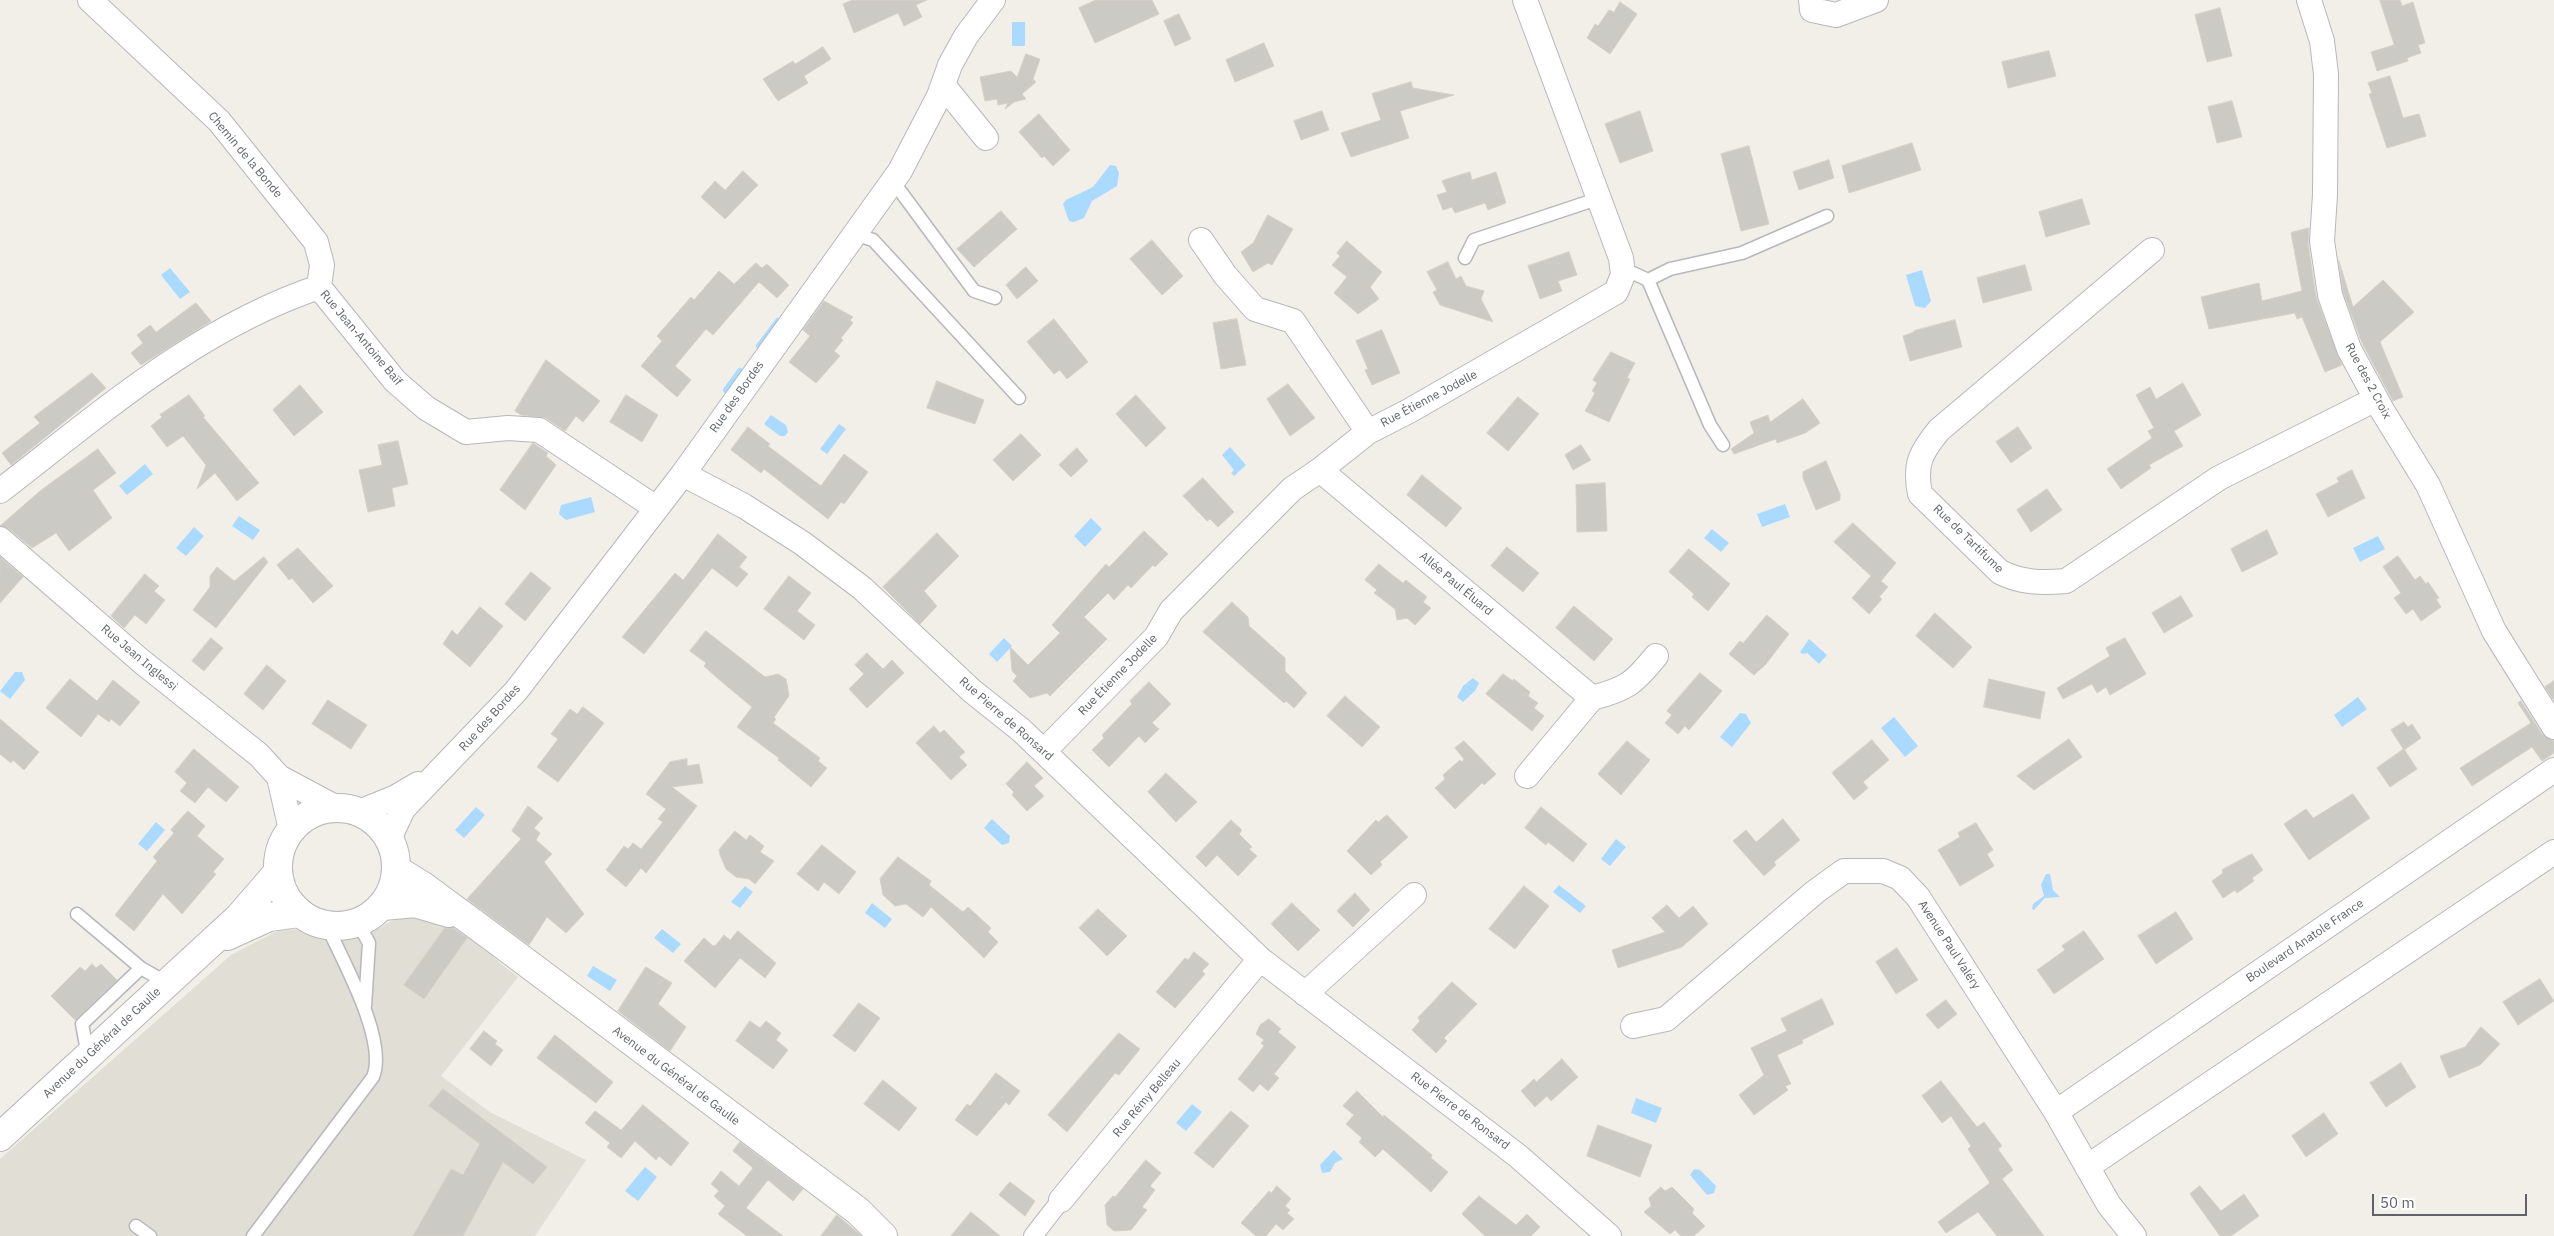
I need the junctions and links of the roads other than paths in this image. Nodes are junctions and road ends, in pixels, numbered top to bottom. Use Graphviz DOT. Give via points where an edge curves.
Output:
graph roads {
  1 [pos="90,0"];
  2 [pos="993,0"];
  3 [pos="1525,0"];
  4 [pos="1811,0"];
  5 [pos="1876,0"];
  6 [pos="2309,0"];
  7 [pos="944,85"];
  8 [pos="986,138"];
  9 [pos="890,184"];
  10 [pos="1600,198"];
  11 [pos="1827,216"];
  12 [pos="854,234"];
  13 [pos="1201,240"];
  14 [pos="2152,250"];
  15 [pos="1465,258"];
  16 [pos="1623,275"];
  17 [pos="1648,280"];
  18 [pos="318,287"];
  19 [pos="995,298"];
  20 [pos="1019,398"];
  21 [pos="2376,399"];
  22 [pos="1368,432"];
  23 [pos="1723,445"];
  24 [pos="1320,470"];
  25 [pos="682,474"];
  26 [pos="0,491"];
  27 [pos="656,508"];
  28 [pos="0,539"];
  29 [pos="1656,656"];
  30 [pos="1592,698"];
  31 [pos="2554,726"];
  32 [pos="1044,751"];
  33 [pos="444,769"];
  34 [pos="2554,770"];
  35 [pos="1527,776"];
  36 [pos="278,777"];
  37 [pos="348,810"];
  38 [pos="291,830"];
  39 [pos="390,839"];
  40 [pos="2554,852"];
  41 [pos="397,870"];
  42 [pos="278,872"];
  43 [pos="1414,895"];
  44 [pos="383,906"];
  45 [pos="299,913"];
  46 [pos="77,914"];
  47 [pos="467,918"];
  48 [pos="358,923"];
  49 [pos="327,926"];
  50 [pos="204,948"];
  51 [pos="1260,959"];
  52 [pos="141,968"];
  53 [pos="167,983"];
  54 [pos="1305,994"];
  55 [pos="365,1009"];
  56 [pos="1634,1026"];
  57 [pos="88,1056"];
  58 [pos="2056,1112"];
  59 [pos="0,1137"];
  60 [pos="2087,1167"];
  61 [pos="1062,1200"];
  62 [pos="136,1226"];
  63 [pos="150,1236"];
  64 [pos="253,1236"];
  65 [pos="883,1236"];
  66 [pos="1033,1236"];
  67 [pos="1609,1236"];
  68 [pos="2134,1236"];
  1 -- 18 [label="street, Chemin de la Bonde" via="219,120 316,242 322,265"];
  2 -- 7 [label="street, Rue des Bordes" via="966,36 950,65"];
  3 -- 10 [label="street"];
  4 -- 5 [label="street" via="1812,10 1836,15"];
  6 -- 21 [label="street, Rue des 2 Croix" via="2322,42 2326,74 2322,241 2325,271 2349,349"];
  7 -- 8 [label="street"];
  7 -- 9 [label="street, Rue des Bordes" via="900,171"];
  9 -- 12 [label="street, Rue des Bordes"];
  9 -- 19 [label="lane" via="898,188 974,291"];
  10 -- 15 [label="lane" via="1474,240"];
  10 -- 16 [label="street" via="1621,258"];
  11 -- 17 [label="lane" via="1742,253 1670,269"];
  12 -- 20 [label="lane" via="873,240"];
  12 -- 25 [label="street, Rue des Bordes"];
  13 -- 22 [label="street" via="1225,275 1255,308 1293,321"];
  14 -- 21 [label="street, Rue de Tartifume" via="1939,430 1923,449 1918,464 1920,494 2000,572 2015,580 2066,581 2219,478"];
  16 -- 17 [label="lane" via="1632,273"];
  16 -- 22 [label="street, Rue Étienne Jodelle" via="1616,292 1593,307"];
  17 -- 23 [label="lane" via="1710,425"];
  18 -- 26 [label="street, Rue Jean-Antoine Baïf" via="257,312 202,342 147,378"];
  18 -- 27 [label="street, Rue Jean-Antoine Baïf" via="395,381 426,408 466,432 508,428 539,430"];
  21 -- 31 [label="street, Rue des 2 Croix" via="2428,484 2494,631"];
  22 -- 24 [label="street, Rue Étienne Jodelle"];
  24 -- 30 [label="street, Allée Paul Éluard"];
  24 -- 32 [label="street, Rue Étienne Jodelle" via="1292,489 1213,568 1171,611 1149,644"];
  25 -- 27 [label="street, Rue des Bordes"];
  25 -- 32 [label="street, Rue Pierre de Ronsard" via="744,506 802,543 862,588 972,691"];
  27 -- 33 [label="street, Rue des Bordes" via="516,691"];
  28 -- 36 [label="street, Rue Jean Inglessi" via="141,661 259,755"];
  29 -- 30 [label="street" via="1636,680 1616,692"];
  30 -- 35 [label="street"];
  32 -- 51 [label="street, Rue Pierre de Ronsard"];
  33 -- 37 [label="street, Rue des Bordes" via="396,797"];
  33 -- 39 [label="street, Rue des Bordes" via="403,809"];
  34 -- 58 [label="street, Boulevard Anatole France"];
  36 -- 37 [label="street, Rue Jean Inglessi"];
  36 -- 38 [label="street, Rue Jean Inglessi"];
  37 -- 38 [label="street" via="320,811"];
  37 -- 39 [label="street" via="377,823"];
  38 -- 42 [label="street" via="281,850"];
  39 -- 41 [label="street"];
  40 -- 60 [label="street"];
  41 -- 44 [label="street" via="393,889"];
  41 -- 47 [label="street, Avenue du Général de Gaulle"];
  42 -- 45 [label="street" via="288,901"];
  42 -- 50 [label="street, Avenue du Général de Gaulle" via="239,917"];
  43 -- 54 [label="street"];
  44 -- 47 [label="street, Avenue du Général de Gaulle" via="415,903"];
  44 -- 48 [label="street"];
  45 -- 49 [label="street"];
  45 -- 50 [label="street, Avenue du Général de Gaulle" via="269,917"];
  46 -- 52 [label="lane"];
  47 -- 65 [label="street, Avenue du Général de Gaulle" via="858,1211"];
  48 -- 49 [label="street"];
  48 -- 55 [label="lane" via="369,943"];
  49 -- 55 [label="lane"];
  50 -- 53 [label="street, Avenue du Général de Gaulle"];
  51 -- 54 [label="street, Rue Pierre de Ronsard"];
  51 -- 61 [label="street, Rue Rémy Belleau"];
  52 -- 53 [label="lane"];
  52 -- 57 [label="lane" via="82,1024"];
  53 -- 57 [label="street, Avenue du Général de Gaulle"];
  54 -- 67 [label="street, Rue Pierre de Ronsard" via="1518,1156"];
  55 -- 64 [label="lane" via="378,1057 373,1077"];
  56 -- 58 [label="street, Avenue Paul Valéry" via="1666,1019 1844,871 1883,871 1900,878 1918,897"];
  57 -- 59 [label="street, Avenue du Général de Gaulle"];
  58 -- 60 [label="street, Avenue Paul Valéry"];
  60 -- 68 [label="street, Avenue Paul Valéry" via="2109,1205"];
  61 -- 66 [label="street, Rue Rémy Belleau"];
  62 -- 63 [label="lane"];
}
